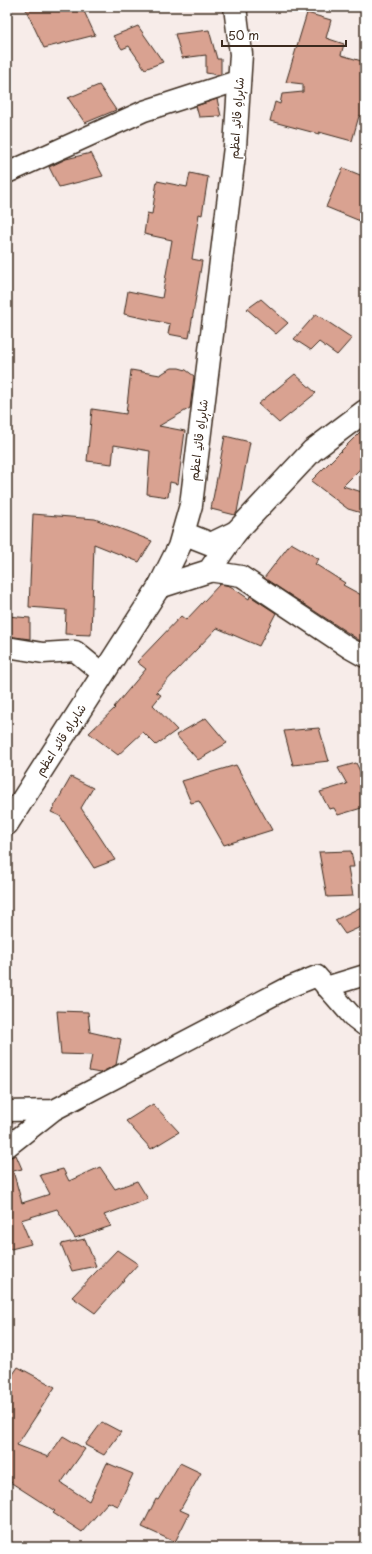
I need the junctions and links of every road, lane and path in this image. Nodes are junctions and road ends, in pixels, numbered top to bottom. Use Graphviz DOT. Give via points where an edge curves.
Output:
graph roads {
  1 [pos="235,7"];
  2 [pos="240,80"];
  3 [pos="7,173"];
  4 [pos="365,411"];
  5 [pos="236,532"];
  6 [pos="183,533"];
  7 [pos="209,570"];
  8 [pos="159,587"];
  9 [pos="7,648"];
  10 [pos="365,657"];
  11 [pos="103,674"];
  12 [pos="7,824"];
  13 [pos="365,975"];
  14 [pos="326,987"];
  15 [pos="365,1026"];
  16 [pos="54,1110"];
  17 [pos="7,1111"];
  18 [pos="7,1147"];
  1 -- 2 [label="main road, شاہراہِ قائدِ اعظم" via="241,54"];
  2 -- 3 [label="street" via="144,111"];
  2 -- 6 [label="main road, شاہراہِ قائدِ اعظم" via="236,147 191,504"];
  4 -- 5 [label="main road" via="312,451"];
  5 -- 6 [label="main road" via="211,544"];
  5 -- 7 [label="main road"];
  6 -- 8 [label="main road, شاہراہِ قائدِ اعظم" via="179,547"];
  7 -- 8 [label="main road"];
  7 -- 10 [label="street" via="241,576"];
  8 -- 11 [label="main road, شاہراہِ قائدِ اعظم"];
  9 -- 11 [label="street" via="43,653 75,651"];
  11 -- 12 [label="main road, شاہراہِ قائدِ اعظم"];
  13 -- 14 [label="street"];
  14 -- 15 [label="street" via="352,1016"];
  14 -- 16 [label="street" via="317,976 287,988"];
  16 -- 17 [label="street"];
  16 -- 18 [label="street"];
}
